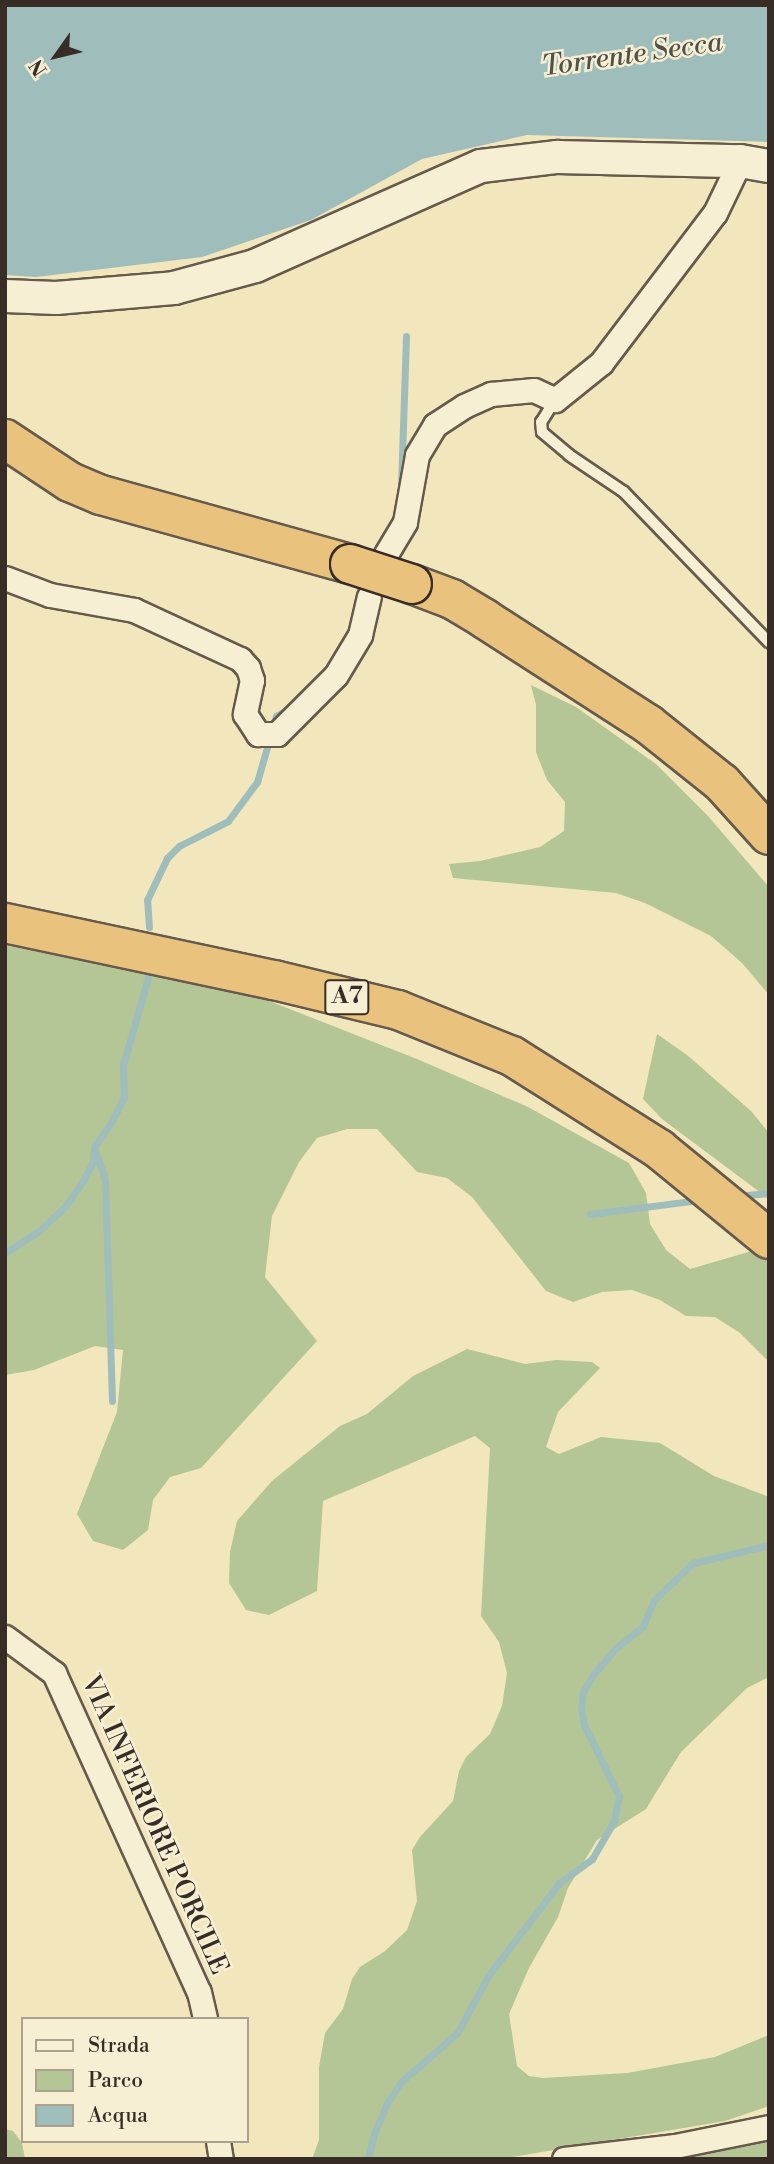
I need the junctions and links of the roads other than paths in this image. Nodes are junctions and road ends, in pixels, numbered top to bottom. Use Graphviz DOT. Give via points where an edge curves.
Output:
graph roads {
  1 [pos="754,164"];
  2 [pos="5,296"];
  3 [pos="555,400"];
  4 [pos="5,439"];
  5 [pos="386,554"];
  6 [pos="5,578"];
  7 [pos="360,580"];
  8 [pos="769,642"];
  9 [pos="769,835"];
  10 [pos="5,923"];
  11 [pos="769,1239"];
  12 [pos="5,1637"];
  13 [pos="205,2017"];
  14 [pos="769,2127"];
  15 [pos="564,2159"];
  1 -- 2 [label="main road" via="556,158 481,166 255,266 174,288 56,298"];
  1 -- 3 [label="street" via="601,363"];
  3 -- 5 [label="street" via="534,390 491,394 435,425 417,455 405,522"];
  3 -- 8 [label="lane" via="541,422 542,432 624,492"];
  4 -- 7 [label="highway" via="70,482 100,495"];
  6 -- 7 [label="street" via="50,595 134,610 240,659 252,680 245,714 258,734 277,734 336,676 360,635"];
  7 -- 9 [label="highway, bridge" via="412,584 452,599 511,635 648,724 722,783"];
  10 -- 11 [label="highway, A7" via="398,1010 512,1056 659,1149"];
  12 -- 13 [label="street, VIA INFERIORE PORCILE" via="54,1673 199,1992"];
  14 -- 15 [label="street" via="675,2146"];
}
